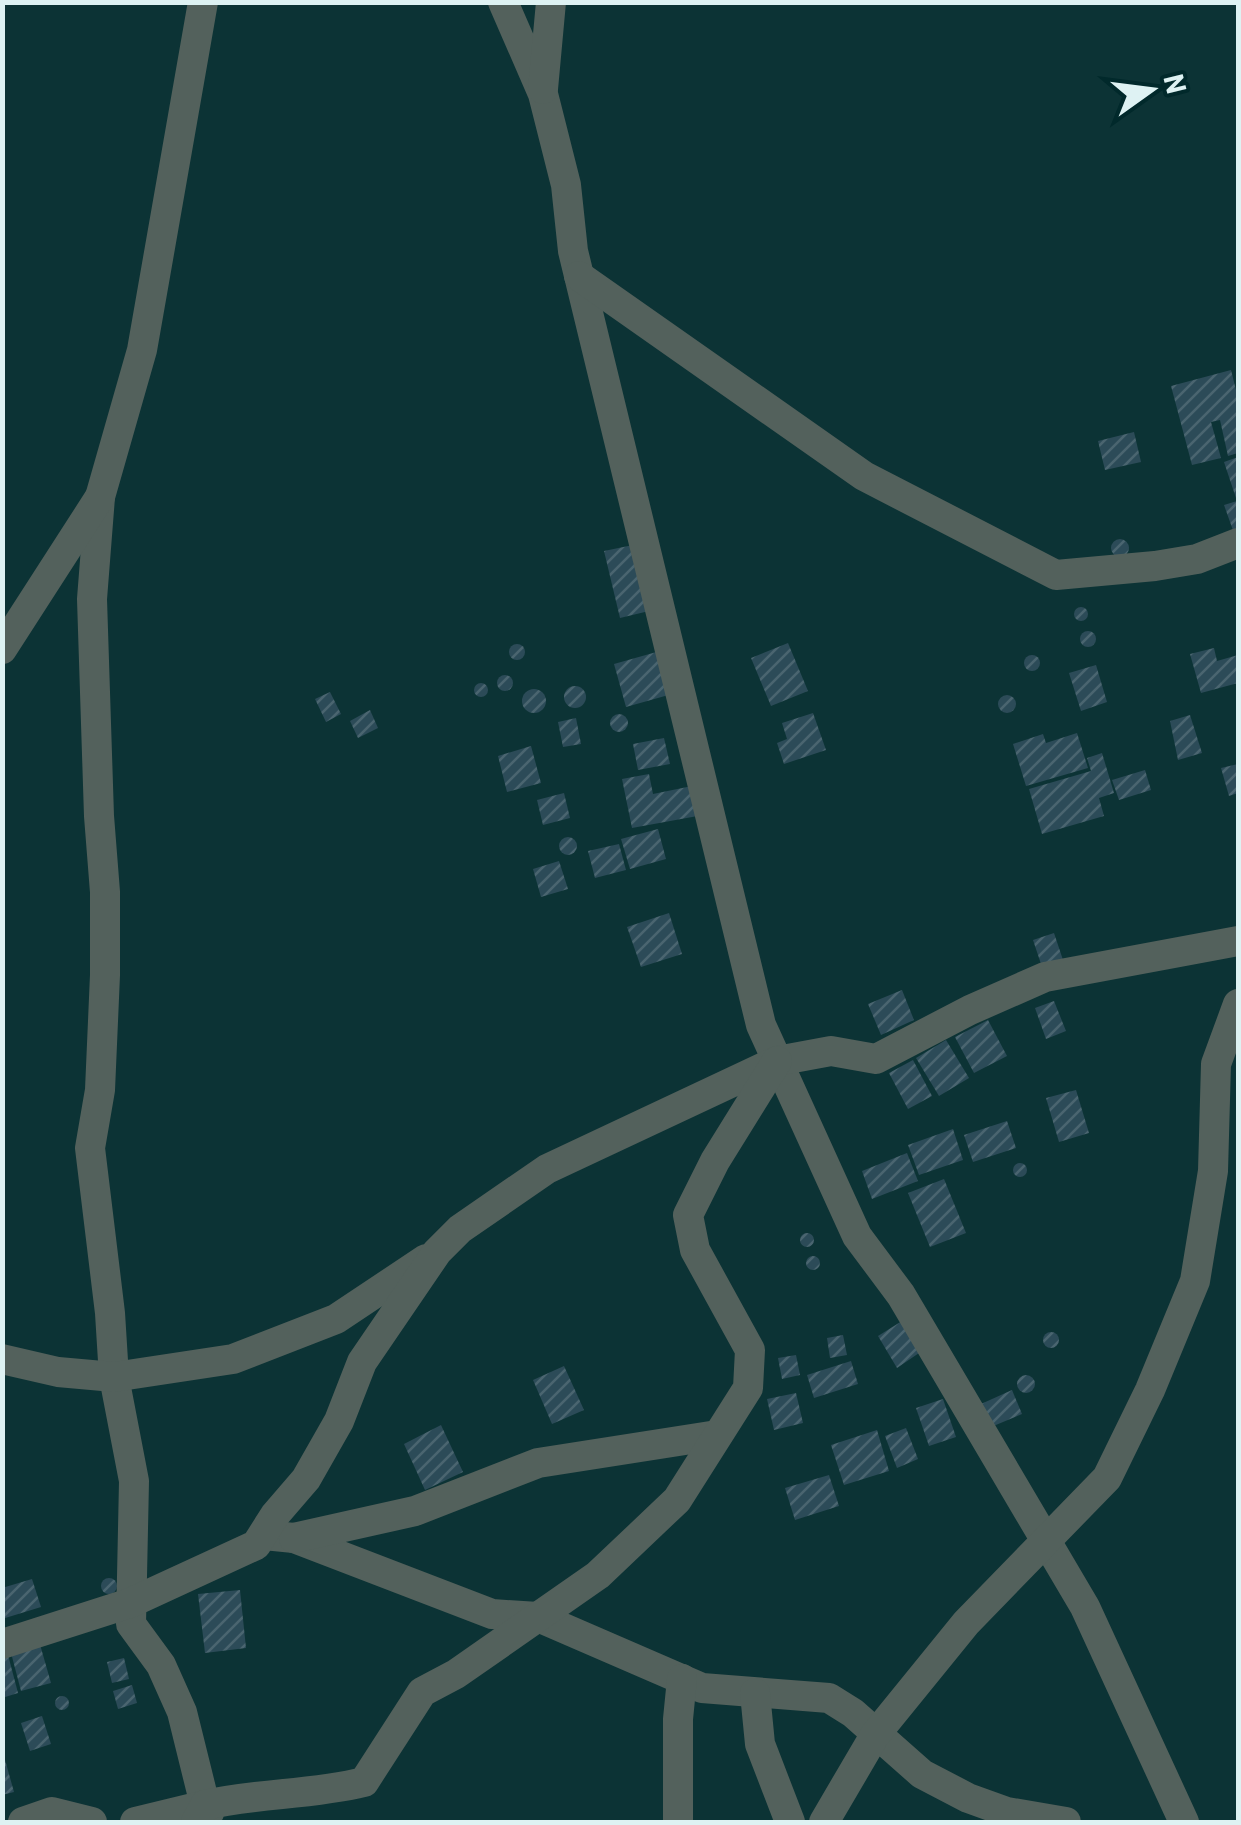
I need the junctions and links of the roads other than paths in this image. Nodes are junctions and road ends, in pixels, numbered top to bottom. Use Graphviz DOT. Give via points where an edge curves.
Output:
graph roads {
  1 [pos="203,2"];
  2 [pos="503,2"];
  3 [pos="551,2"];
  4 [pos="543,94"];
  5 [pos="579,276"];
  6 [pos="100,497"];
  7 [pos="1238,543"];
  8 [pos="2,648"];
  9 [pos="1238,941"];
  10 [pos="1238,1004"];
  11 [pos="778,1061"];
  12 [pos="437,1252"];
  13 [pos="2,1359"];
  14 [pos="114,1377"];
  15 [pos="718,1435"];
  16 [pos="279,1536"];
  17 [pos="1047,1539"];
  18 [pos="130,1602"];
  19 [pos="538,1618"];
  20 [pos="2,1644"];
  21 [pos="682,1678"];
  22 [pos="756,1693"];
  23 [pos="875,1735"];
  24 [pos="205,1816"];
  25 [pos="23,1822"];
  26 [pos="92,1822"];
  27 [pos="135,1822"];
  28 [pos="678,1822"];
  29 [pos="790,1822"];
  30 [pos="824,1822"];
  31 [pos="1066,1822"];
  32 [pos="1184,1822"];
  1 -- 6 [label="street" via="142,350"];
  2 -- 4 [label="street"];
  3 -- 4 [label="street"];
  4 -- 5 [label="street"];
  5 -- 7 [label="street" via="864,476 1056,575 1196,559"];
  5 -- 11 [label="street" via="761,1025"];
  6 -- 8 [label="street"];
  6 -- 14 [label="street" via="92,600 106,975 90,1148"];
  9 -- 11 [label="street" via="1045,977 876,1060 831,1051"];
  10 -- 17 [label="street" via="1216,1064 1213,1171 1195,1281 1107,1478"];
  11 -- 12 [label="street" via="547,1169"];
  11 -- 15 [label="street" via="688,1215 696,1250 750,1350 748,1388"];
  11 -- 17 [label="street" via="857,1236 901,1296"];
  12 -- 14 [label="street" via="336,1319 234,1359"];
  12 -- 16 [label="street" via="362,1362 339,1422 306,1479 275,1514"];
  13 -- 14 [label="street"];
  14 -- 18 [label="street" via="134,1481"];
  15 -- 16 [label="street" via="538,1463 415,1511"];
  15 -- 19 [label="street" via="677,1500 598,1575"];
  16 -- 18 [label="street"];
  16 -- 19 [label="street" via="492,1614"];
  17 -- 23 [label="street" via="966,1622"];
  17 -- 32 [label="street"];
  18 -- 20 [label="street"];
  18 -- 24 [label="street" via="132,1624 162,1665 182,1712"];
  19 -- 21 [label="street"];
  19 -- 24 [label="street" via="422,1692 364,1782 250,1795"];
  21 -- 22 [label="street" via="702,1688"];
  21 -- 28 [label="street"];
  22 -- 23 [label="street" via="829,1698"];
  22 -- 29 [label="street" via="760,1744"];
  23 -- 30 [label="street"];
  23 -- 31 [label="street" via="922,1774 968,1798"];
  24 -- 27 [label="street"];
  25 -- 26 [label="street" via="52,1812"];
}
